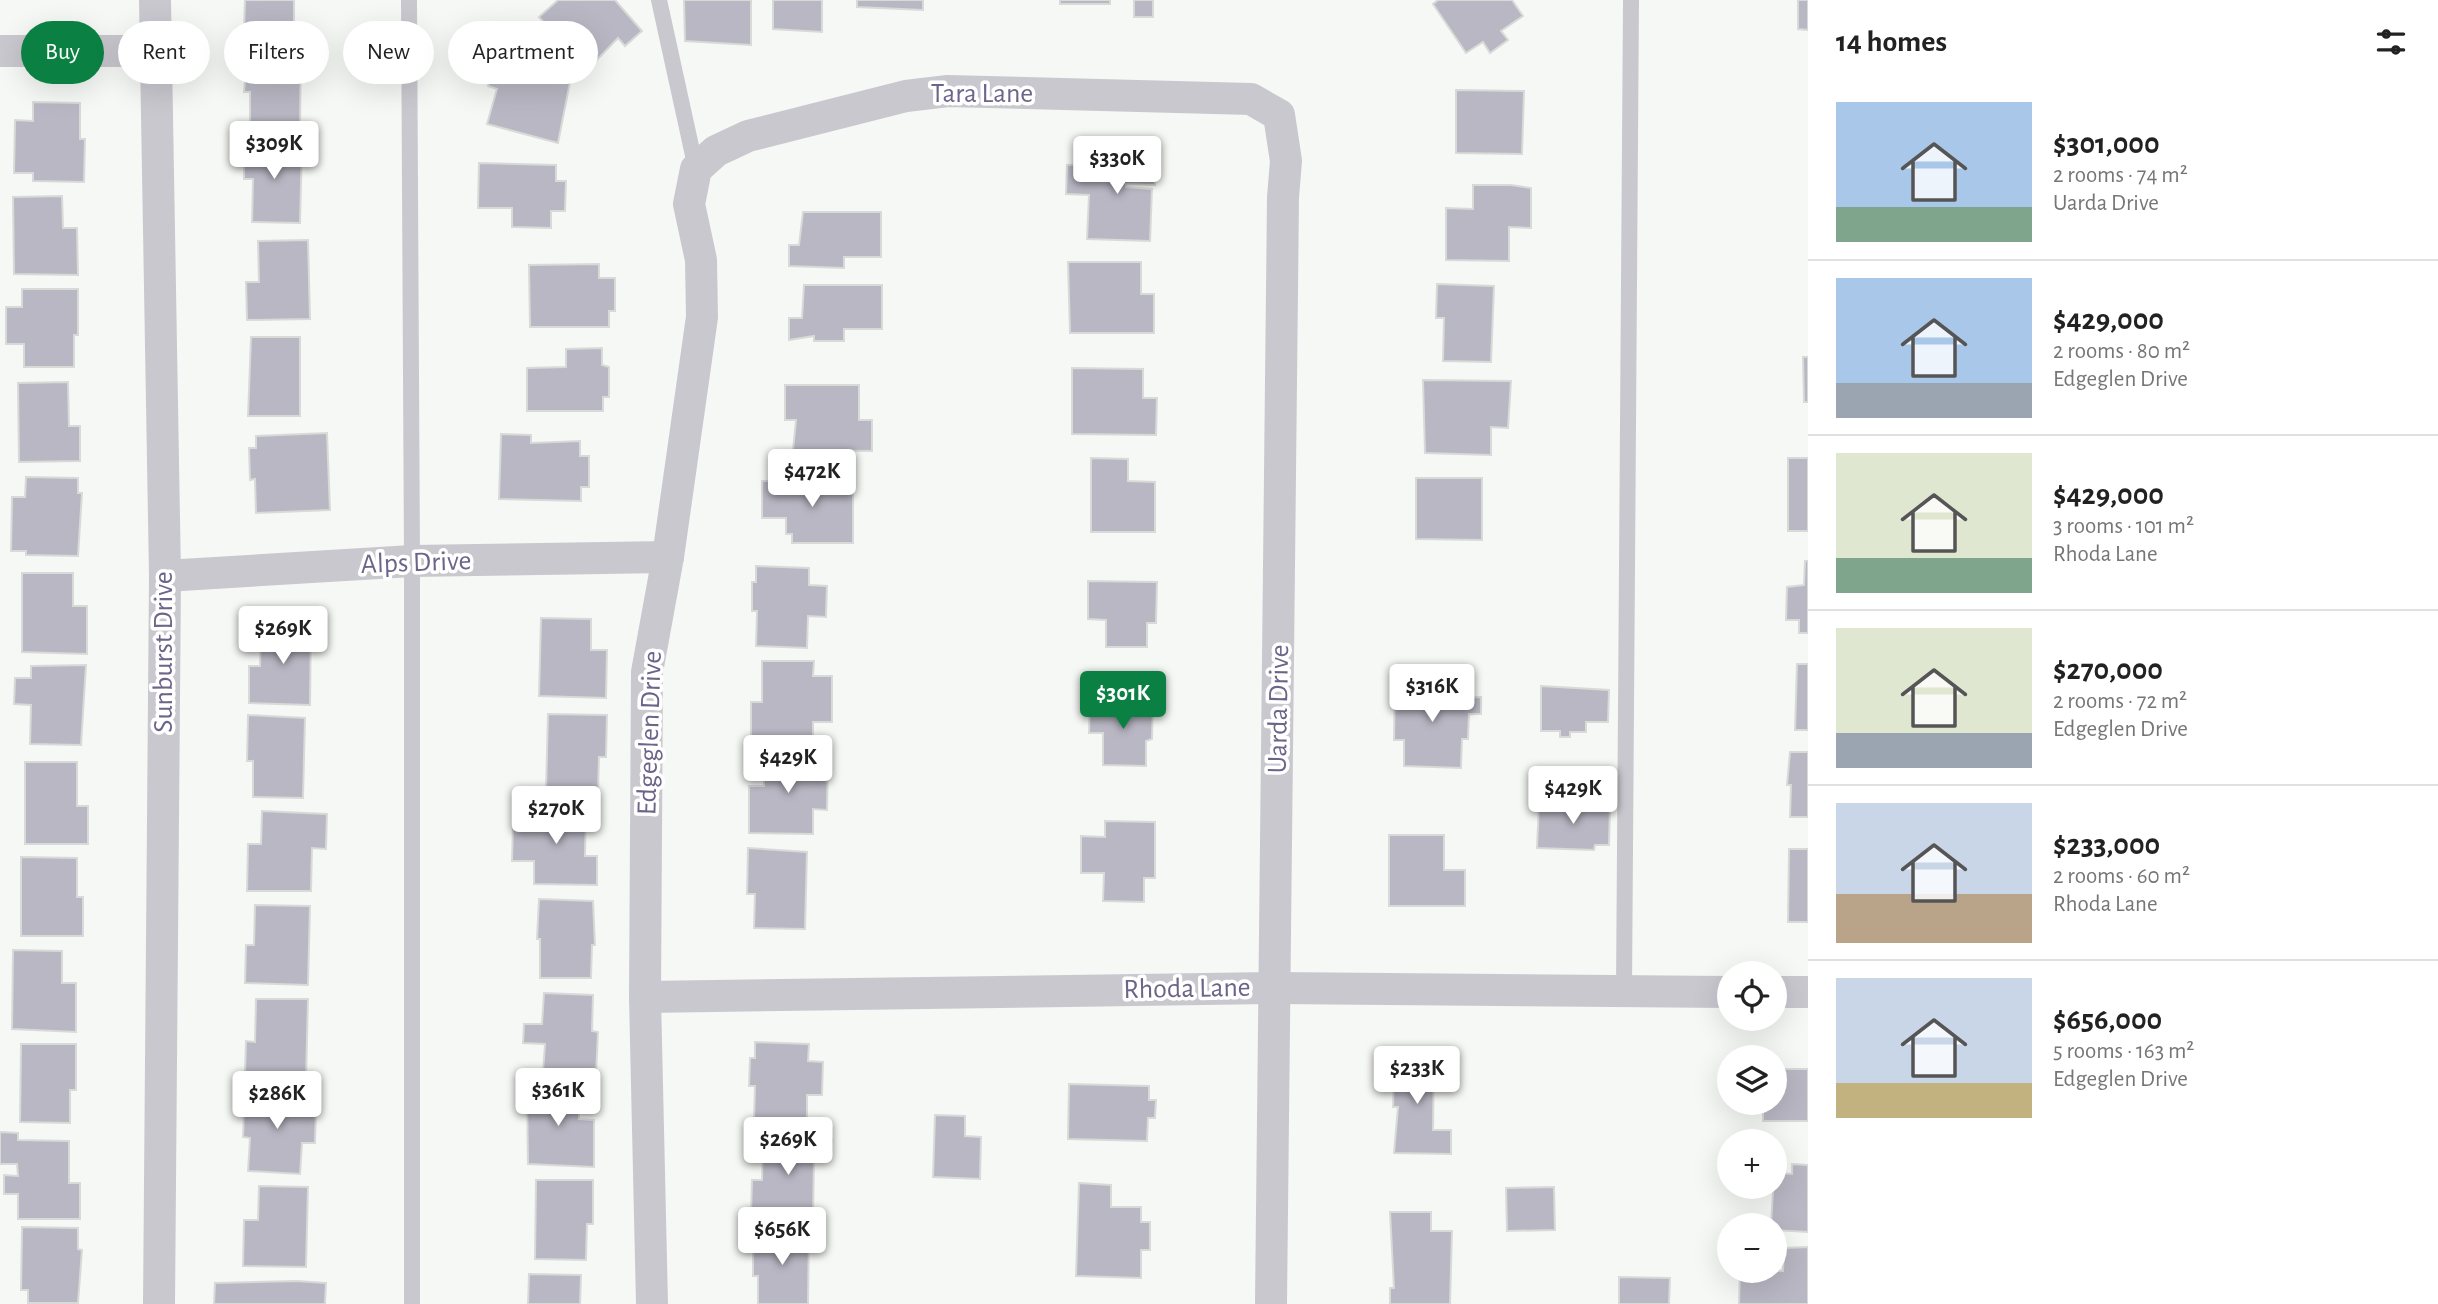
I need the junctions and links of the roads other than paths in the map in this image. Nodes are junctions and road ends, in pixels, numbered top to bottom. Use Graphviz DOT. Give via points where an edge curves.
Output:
graph roads {
  1 [pos="155,0"];
  2 [pos="409,0"];
  3 [pos="659,0"];
  4 [pos="1631,0"];
  5 [pos="155,21"];
  6 [pos="0,51"];
  7 [pos="118,51"];
  8 [pos="156,84"];
  9 [pos="1279,115"];
  10 [pos="696,169"];
  11 [pos="668,557"];
  12 [pos="412,561"];
  13 [pos="165,576"];
  14 [pos="1276,988"];
  15 [pos="1624,991"];
  16 [pos="1717,992"];
  17 [pos="1787,992"];
  18 [pos="1808,992"];
  19 [pos="645,997"];
  20 [pos="159,1304"];
  21 [pos="412,1304"];
  22 [pos="652,1304"];
  23 [pos="1271,1304"];
  1 -- 5 [label="street, Sunburst Drive"];
  2 -- 12 [label="lane"];
  3 -- 10 [label="lane"];
  4 -- 15 [label="lane"];
  6 -- 7 [label="street"];
  8 -- 13 [label="street, Sunburst Drive"];
  9 -- 10 [label="street, Tara Lane" via="1251,99 948,91 906,96 748,136 716,150"];
  9 -- 14 [label="street, Uarda Drive" via="1286,161"];
  10 -- 11 [label="street, Edgeglen Drive" via="689,204 701,260 702,317"];
  11 -- 12 [label="street, Alps Drive"];
  11 -- 19 [label="street, Edgeglen Drive" via="647,672"];
  12 -- 13 [label="street, Alps Drive"];
  12 -- 21 [label="lane"];
  13 -- 20 [label="street, Sunburst Drive"];
  14 -- 15 [label="street, Rhoda Lane"];
  14 -- 19 [label="street, Rhoda Lane"];
  14 -- 23 [label="street, Uarda Drive"];
  15 -- 16 [label="street, Rhoda Lane"];
  17 -- 18 [label="street"];
  19 -- 22 [label="street, Edgeglen Drive"];
}
